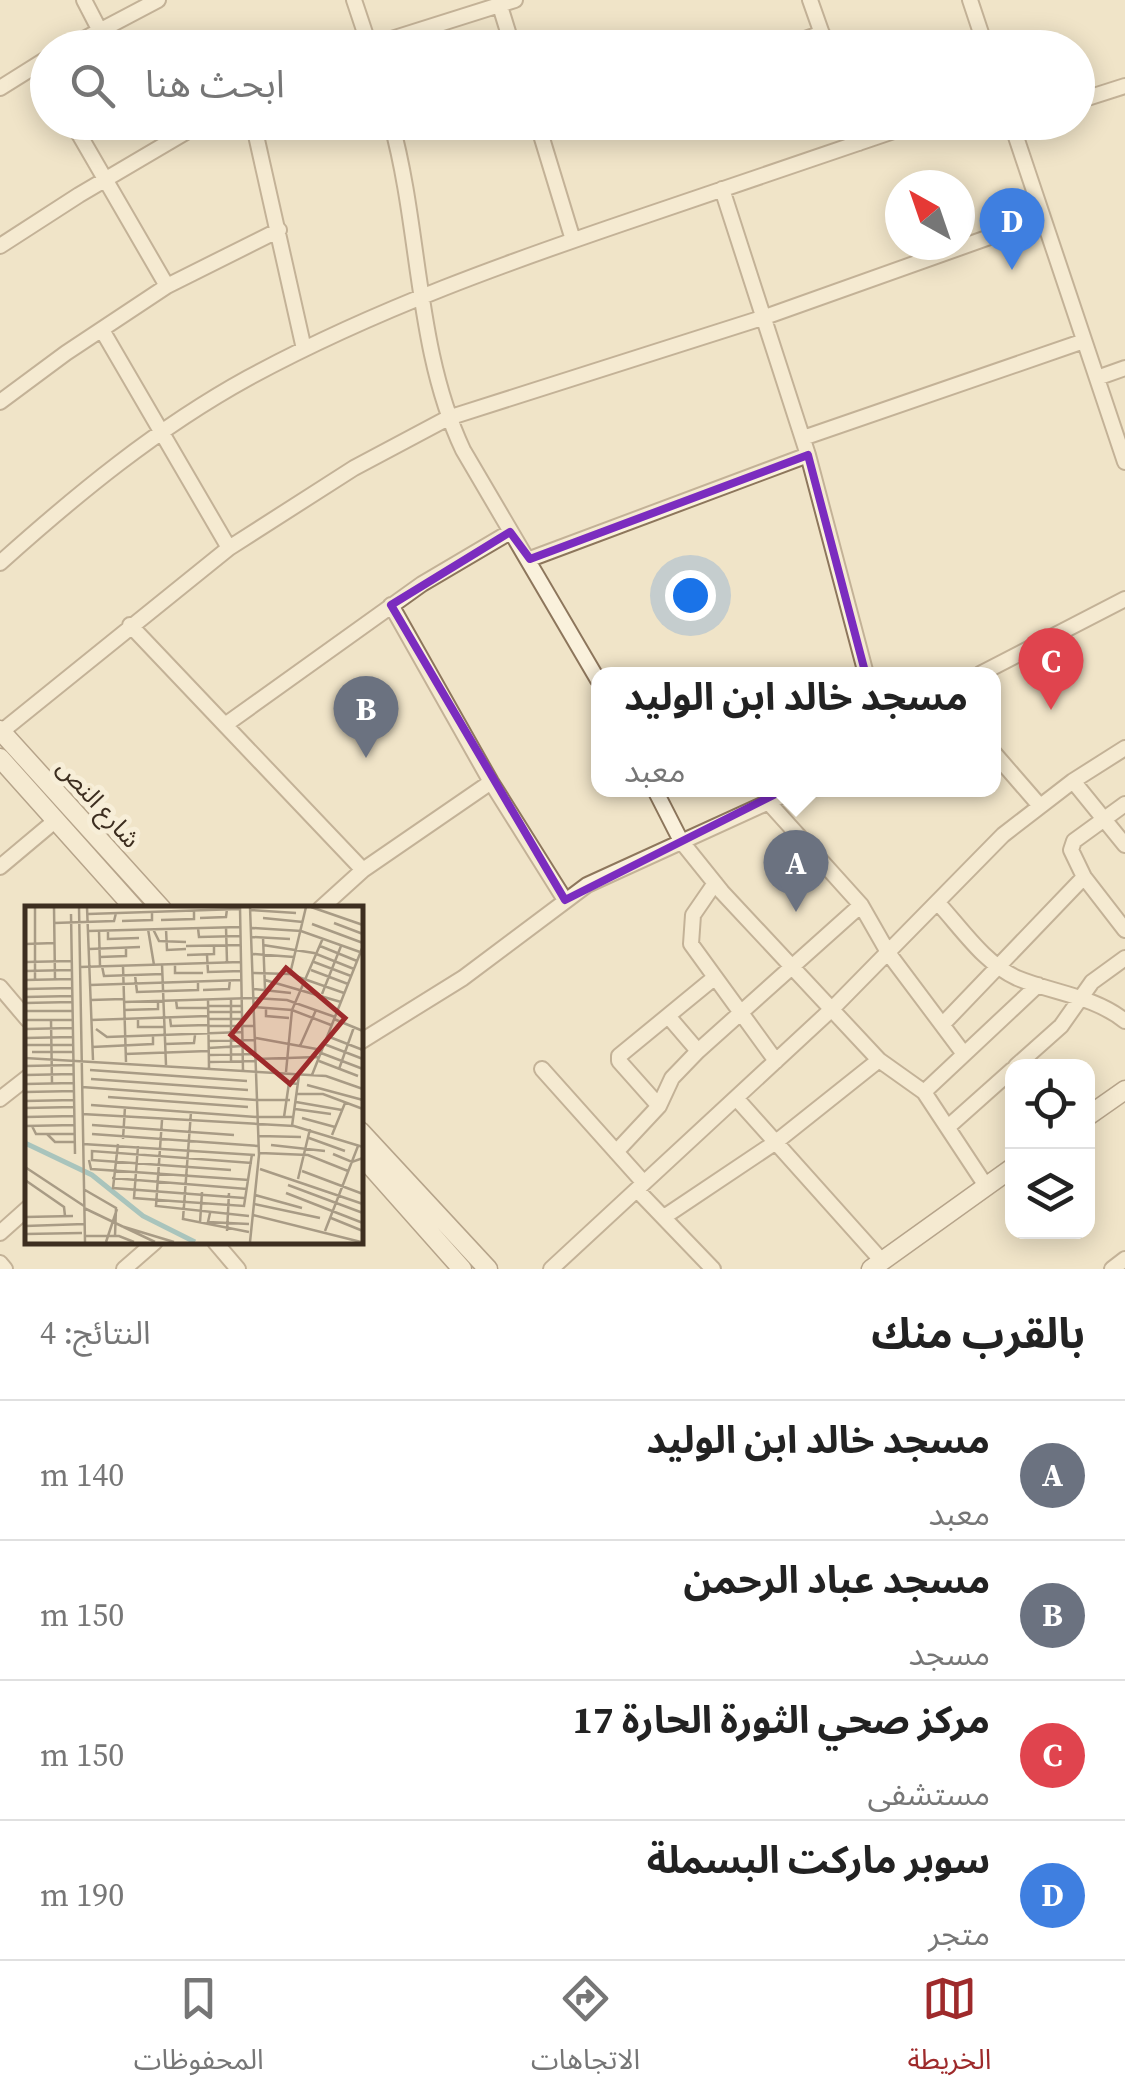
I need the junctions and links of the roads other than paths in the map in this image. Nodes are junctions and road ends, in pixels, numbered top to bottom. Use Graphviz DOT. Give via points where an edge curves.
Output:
graph roads {
  1 [pos="84,0"];
  2 [pos="158,0"];
  3 [pos="354,0"];
  4 [pos="515,0"];
  5 [pos="810,0"];
  6 [pos="970,0"];
  7 [pos="500,6"];
  8 [pos="99,30"];
  9 [pos="362,30"];
  10 [pos="422,30"];
  11 [pos="507,30"];
  12 [pos="820,30"];
  13 [pos="980,30"];
  14 [pos="30,69"];
  15 [pos="1125,86"];
  16 [pos="0,88"];
  17 [pos="1095,96"];
  18 [pos="82,140"];
  19 [pos="173,140"];
  20 [pos="257,140"];
  21 [pos="395,140"];
  22 [pos="543,140"];
  23 [pos="858,140"];
  24 [pos="868,140"];
  25 [pos="1017,140"];
  26 [pos="859,143"];
  27 [pos="104,181"];
  28 [pos="722,189"];
  29 [pos="1043,218"];
  30 [pos="279,230"];
  31 [pos="573,240"];
  32 [pos="0,246"];
  33 [pos="167,286"];
  34 [pos="421,295"];
  35 [pos="765,317"];
  36 [pos="102,330"];
  37 [pos="1084,341"];
  38 [pos="304,349"];
  39 [pos="1125,368"];
  40 [pos="1097,378"];
  41 [pos="0,402"];
  42 [pos="448,418"];
  43 [pos="160,433"];
  44 [pos="803,438"];
  45 [pos="808,454"];
  46 [pos="1125,462"];
  47 [pos="510,532"];
  48 [pos="229,548"];
  49 [pos="530,559"];
  50 [pos="0,563"];
  51 [pos="1125,599"];
  52 [pos="390,605"];
  53 [pos="130,625"];
  54 [pos="864,667"];
  55 [pos="994,667"];
  56 [pos="591,668"];
  57 [pos="225,725"];
  58 [pos="1,731"];
  59 [pos="1125,748"];
  60 [pos="0,758"];
  61 [pos="1001,761"];
  62 [pos="491,782"];
  63 [pos="1073,782"];
  64 [pos="658,797"];
  65 [pos="782,797"];
  66 [pos="770,803"];
  67 [pos="1125,804"];
  68 [pos="1040,806"];
  69 [pos="56,820"];
  70 [pos="1102,820"];
  71 [pos="681,841"];
  72 [pos="1125,845"];
  73 [pos="0,867"];
  74 [pos="363,870"];
  75 [pos="1084,877"];
  76 [pos="715,883"];
  77 [pos="565,900"];
  78 [pos="938,903"];
  79 [pos="861,904"];
  80 [pos="132,906"];
  81 [pos="159,906"];
  82 [pos="323,906"];
  83 [pos="1119,912"];
  84 [pos="1125,930"];
  85 [pos="889,954"];
  86 [pos="1125,958"];
  87 [pos="793,966"];
  88 [pos="999,967"];
  89 [pos="714,978"];
  90 [pos="1038,985"];
  91 [pos="0,987"];
  92 [pos="1080,998"];
  93 [pos="833,1008"];
  94 [pos="739,1012"];
  95 [pos="25,1016"];
  96 [pos="668,1016"];
  97 [pos="1125,1022"];
  98 [pos="943,1024"];
  99 [pos="362,1041"];
  100 [pos="698,1051"];
  101 [pos="964,1054"];
  102 [pos="1024,1059"];
  103 [pos="879,1060"];
  104 [pos="776,1061"];
  105 [pos="542,1069"];
  106 [pos="1005,1076"];
  107 [pos="25,1079"];
  108 [pos="1125,1090"];
  109 [pos="924,1092"];
  110 [pos="736,1098"];
  111 [pos="0,1099"];
  112 [pos="659,1106"];
  113 [pos="1095,1111"];
  114 [pos="948,1127"];
  115 [pos="362,1133"];
  116 [pos="776,1142"];
  117 [pos="616,1152"];
  118 [pos="362,1156"];
  119 [pos="1005,1173"];
  120 [pos="640,1186"];
  121 [pos="986,1186"];
  122 [pos="25,1211"];
  123 [pos="664,1218"];
  124 [pos="0,1233"];
  125 [pos="153,1244"];
  126 [pos="217,1244"];
  127 [pos="1125,1259"];
  128 [pos="0,1263"];
  129 [pos="451,1265"];
  130 [pos="876,1265"];
  131 [pos="5,1269"];
  132 [pos="124,1269"];
  133 [pos="238,1269"];
  134 [pos="488,1269"];
  135 [pos="550,1269"];
  136 [pos="713,1269"];
  137 [pos="1112,1269"];
  1 -- 8 [label="street"];
  2 -- 8 [label="street"];
  3 -- 9 [label="street"];
  4 -- 7 [label="street"];
  5 -- 12 [label="street"];
  6 -- 13 [label="street"];
  7 -- 10 [label="street"];
  7 -- 11 [label="street"];
  14 -- 16 [label="street"];
  15 -- 17 [label="street"];
  18 -- 27 [label="street"];
  19 -- 27 [label="street"];
  20 -- 30 [label="street"];
  21 -- 34 [label="street"];
  22 -- 31 [label="street"];
  23 -- 26 [label="street"];
  24 -- 26 [label="street"];
  25 -- 29 [label="street"];
  26 -- 28 [label="street"];
  27 -- 32 [label="street"];
  27 -- 33 [label="street"];
  28 -- 31 [label="street"];
  28 -- 35 [label="street"];
  29 -- 35 [label="street"];
  29 -- 37 [label="street"];
  30 -- 33 [label="street"];
  30 -- 38 [label="street"];
  31 -- 34 [label="street"];
  33 -- 36 [label="street"];
  34 -- 38 [label="street"];
  34 -- 42 [label="street"];
  35 -- 42 [label="street"];
  35 -- 44 [label="street"];
  36 -- 41 [label="street"];
  36 -- 43 [label="street"];
  37 -- 40 [label="street"];
  37 -- 44 [label="street"];
  38 -- 43 [label="street"];
  39 -- 40 [label="street"];
  40 -- 46 [label="street"];
  42 -- 47 [label="street"];
  42 -- 48 [label="street"];
  43 -- 48 [label="street"];
  43 -- 50 [label="street"];
  44 -- 45 [label="street"];
  45 -- 49 [label="street"];
  45 -- 54 [label="street"];
  47 -- 49 [label="street"];
  47 -- 52 [label="street"];
  48 -- 53 [label="street"];
  49 -- 56 [label="street"];
  51 -- 55 [label="street"];
  52 -- 57 [label="street"];
  52 -- 62 [label="street"];
  53 -- 57 [label="street"];
  53 -- 58 [label="street"];
  57 -- 74 [label="street"];
  58 -- 81 [label="main road, شارع النص"];
  59 -- 63 [label="street"];
  60 -- 69 [label="main road, شارع النص"];
  61 -- 68 [label="street"];
  62 -- 74 [label="street"];
  62 -- 77 [label="street"];
  63 -- 68 [label="street"];
  63 -- 70 [label="street"];
  64 -- 71 [label="street"];
  65 -- 66 [label="street"];
  66 -- 71 [label="street"];
  66 -- 79 [label="street"];
  67 -- 70 [label="street"];
  68 -- 78 [label="street" via="982,854"];
  69 -- 73 [label="street"];
  69 -- 80 [label="main road, شارع النص"];
  70 -- 72 [label="street"];
  70 -- 75 [label="street" via="1072,845"];
  71 -- 76 [label="street"];
  71 -- 77 [label="street"];
  74 -- 82 [label="street"];
  75 -- 83 [label="street"];
  75 -- 88 [label="street"];
  76 -- 87 [label="street"];
  76 -- 89 [label="street" via="693,915 690,932 695,954"];
  77 -- 99 [label="street" via="463,978"];
  78 -- 85 [label="street"];
  78 -- 88 [label="street"];
  79 -- 85 [label="street"];
  79 -- 87 [label="street"];
  83 -- 84 [label="street"];
  85 -- 93 [label="street"];
  85 -- 98 [label="street"];
  86 -- 92 [label="street"];
  87 -- 93 [label="street"];
  87 -- 94 [label="street"];
  88 -- 90 [label="street"];
  88 -- 98 [label="street"];
  89 -- 94 [label="street"];
  89 -- 96 [label="street"];
  90 -- 92 [label="street"];
  90 -- 101 [label="street"];
  91 -- 95 [label="street"];
  92 -- 97 [label="street"];
  92 -- 102 [label="street"];
  93 -- 103 [label="street"];
  93 -- 104 [label="street"];
  94 -- 100 [label="street"];
  94 -- 104 [label="street"];
  96 -- 100 [label="street"];
  96 -- 112 [label="street" via="618,1058"];
  98 -- 101 [label="street"];
  100 -- 112 [label="street" via="672,1078"];
  101 -- 109 [label="street"];
  103 -- 109 [label="street"];
  103 -- 116 [label="street"];
  104 -- 110 [label="street"];
  105 -- 117 [label="street"];
  106 -- 114 [label="street"];
  107 -- 111 [label="street"];
  108 -- 113 [label="main road"];
  109 -- 114 [label="street"];
  110 -- 116 [label="street"];
  110 -- 120 [label="street"];
  112 -- 117 [label="street"];
  114 -- 121 [label="street"];
  115 -- 134 [label="main road"];
  116 -- 123 [label="street"];
  116 -- 130 [label="street"];
  117 -- 120 [label="street"];
  118 -- 129 [label="main road"];
  119 -- 121 [label="main road"];
  120 -- 123 [label="street"];
  120 -- 135 [label="street"];
  121 -- 130 [label="main road"];
  122 -- 124 [label="street"];
  123 -- 136 [label="street"];
  125 -- 132 [label="street"];
  126 -- 133 [label="street"];
  127 -- 137 [label="street"];
  128 -- 131 [label="street"];
}
